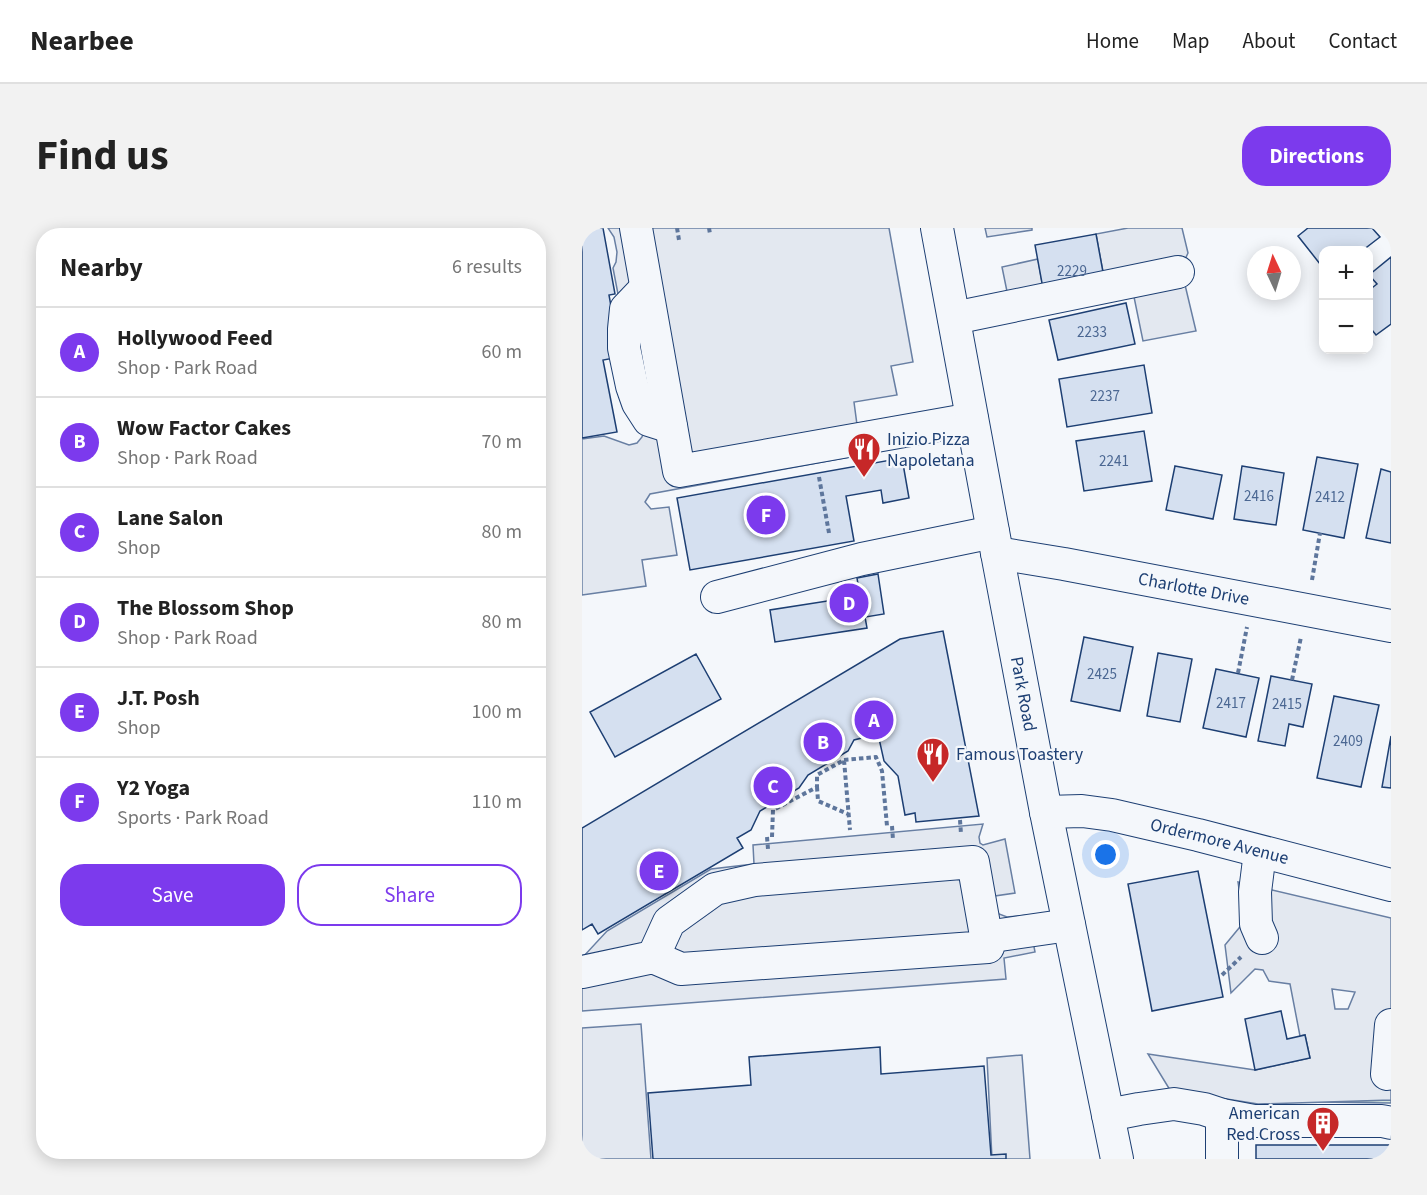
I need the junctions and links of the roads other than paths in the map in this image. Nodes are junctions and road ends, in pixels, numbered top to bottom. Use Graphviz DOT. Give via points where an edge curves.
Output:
graph roads {
  1 [pos="636,228"];
  2 [pos="937,228"];
  3 [pos="1178,272"];
  4 [pos="954,318"];
  5 [pos="972,419"];
  6 [pos="995,543"];
  7 [pos="717,597"];
  8 [pos="1391,626"];
  9 [pos="1046,812"];
  10 [pos="1260,852"];
  11 [pos="1391,885"];
  12 [pos="1069,925"];
  13 [pos="986,937"];
  14 [pos="1262,938"];
  15 [pos="654,957"];
  16 [pos="582,972"];
  17 [pos="1391,1025"];
  18 [pos="1387,1074"];
  19 [pos="1108,1115"];
  20 [pos="1222,1115"];
  21 [pos="1391,1123"];
  22 [pos="1117,1159"];
  23 [pos="1222,1159"];
  1 -- 5 [label="street" via="679,471"];
  2 -- 4 [label="street, Park Road"];
  3 -- 4 [label="street"];
  4 -- 5 [label="street, Park Road"];
  5 -- 6 [label="street, Park Road"];
  6 -- 7 [label="street" via="862,559"];
  6 -- 8 [label="street, Charlotte Drive" via="1064,564"];
  6 -- 9 [label="street, Park Road"];
  9 -- 10 [label="street, Ordermore Avenue" via="1112,815"];
  9 -- 12 [label="street, Park Road"];
  10 -- 11 [label="street, Ordermore Avenue"];
  10 -- 14 [label="street" via="1255,892 1256,924"];
  12 -- 13 [label="street"];
  12 -- 19 [label="street, Park Road"];
  13 -- 15 [label="street" via="988,947 681,969"];
  13 -- 15 [label="street" via="973,862 755,880 715,889 669,922"];
  15 -- 16 [label="street"];
  17 -- 18 [label="street"];
  19 -- 20 [label="street" via="1174,1104"];
  19 -- 22 [label="street, Park Road"];
  20 -- 21 [label="street" via="1254,1121"];
  20 -- 23 [label="street"];
}
